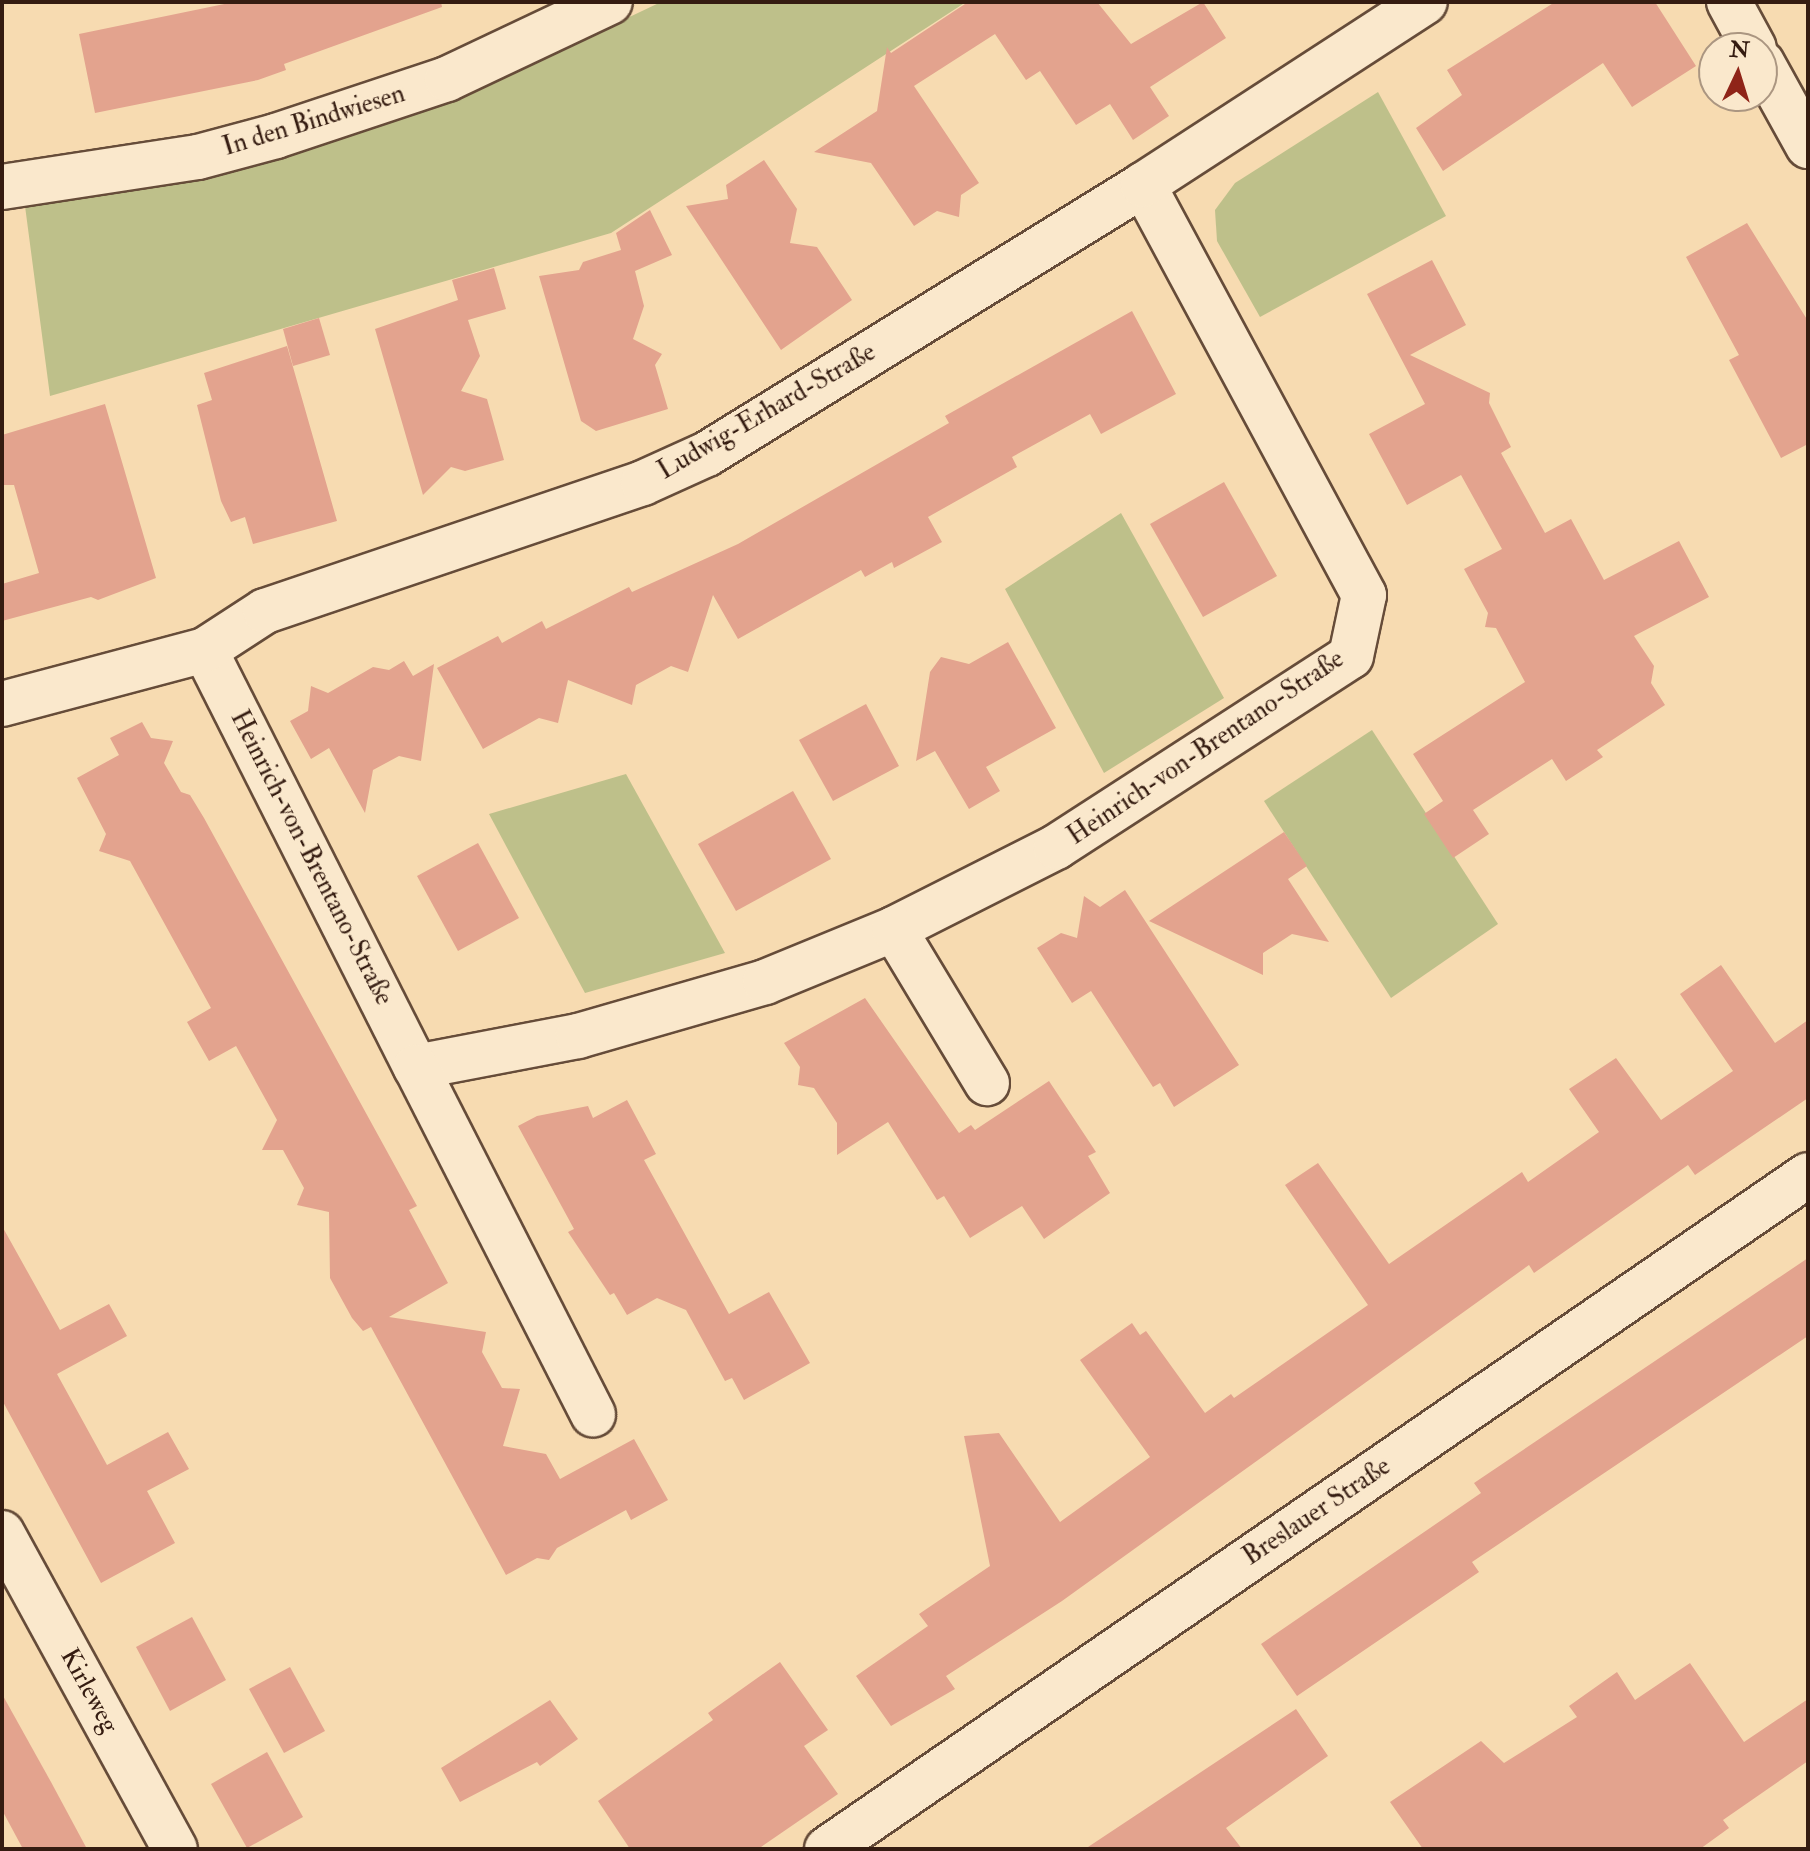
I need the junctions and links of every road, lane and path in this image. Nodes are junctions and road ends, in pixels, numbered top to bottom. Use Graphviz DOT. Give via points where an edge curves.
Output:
graph roads {
  1 [pos="610,2"];
  2 [pos="1425,2"];
  3 [pos="1729,2"];
  4 [pos="1745,32"];
  5 [pos="1778,92"];
  6 [pos="1808,146"];
  7 [pos="1143,185"];
  8 [pos="2,187"];
  9 [pos="205,650"];
  10 [pos="2,704"];
  11 [pos="894,929"];
  12 [pos="416,1067"];
  13 [pos="987,1083"];
  14 [pos="1808,1175"];
  15 [pos="593,1415"];
  16 [pos="2,1533"];
  17 [pos="175,1849"];
  18 [pos="827,1849"];
  1 -- 8 [label="street, In den Bindwiesen" via="447,79 276,136 198,157"];
  2 -- 7 [label="street, Ludwig-Erhard-Straße"];
  3 -- 4 [label="street"];
  5 -- 6 [label="street"];
  7 -- 9 [label="street, Ludwig-Erhard-Straße" via="707,454 643,483 265,611"];
  7 -- 11 [label="street, Heinrich-von-Brentano-Straße" via="1364,595 1351,656 1056,847"];
  9 -- 10 [label="street, Ludwig-Erhard-Straße"];
  9 -- 12 [label="street, Heinrich-von-Brentano-Straße"];
  11 -- 12 [label="street, Heinrich-von-Brentano-Straße" via="765,982 592,1032"];
  11 -- 13 [label="street"];
  12 -- 15 [label="street, Heinrich-von-Brentano-Straße"];
  14 -- 18 [label="street, Breslauer Straße"];
  16 -- 17 [label="street, Kirleweg"];
}
